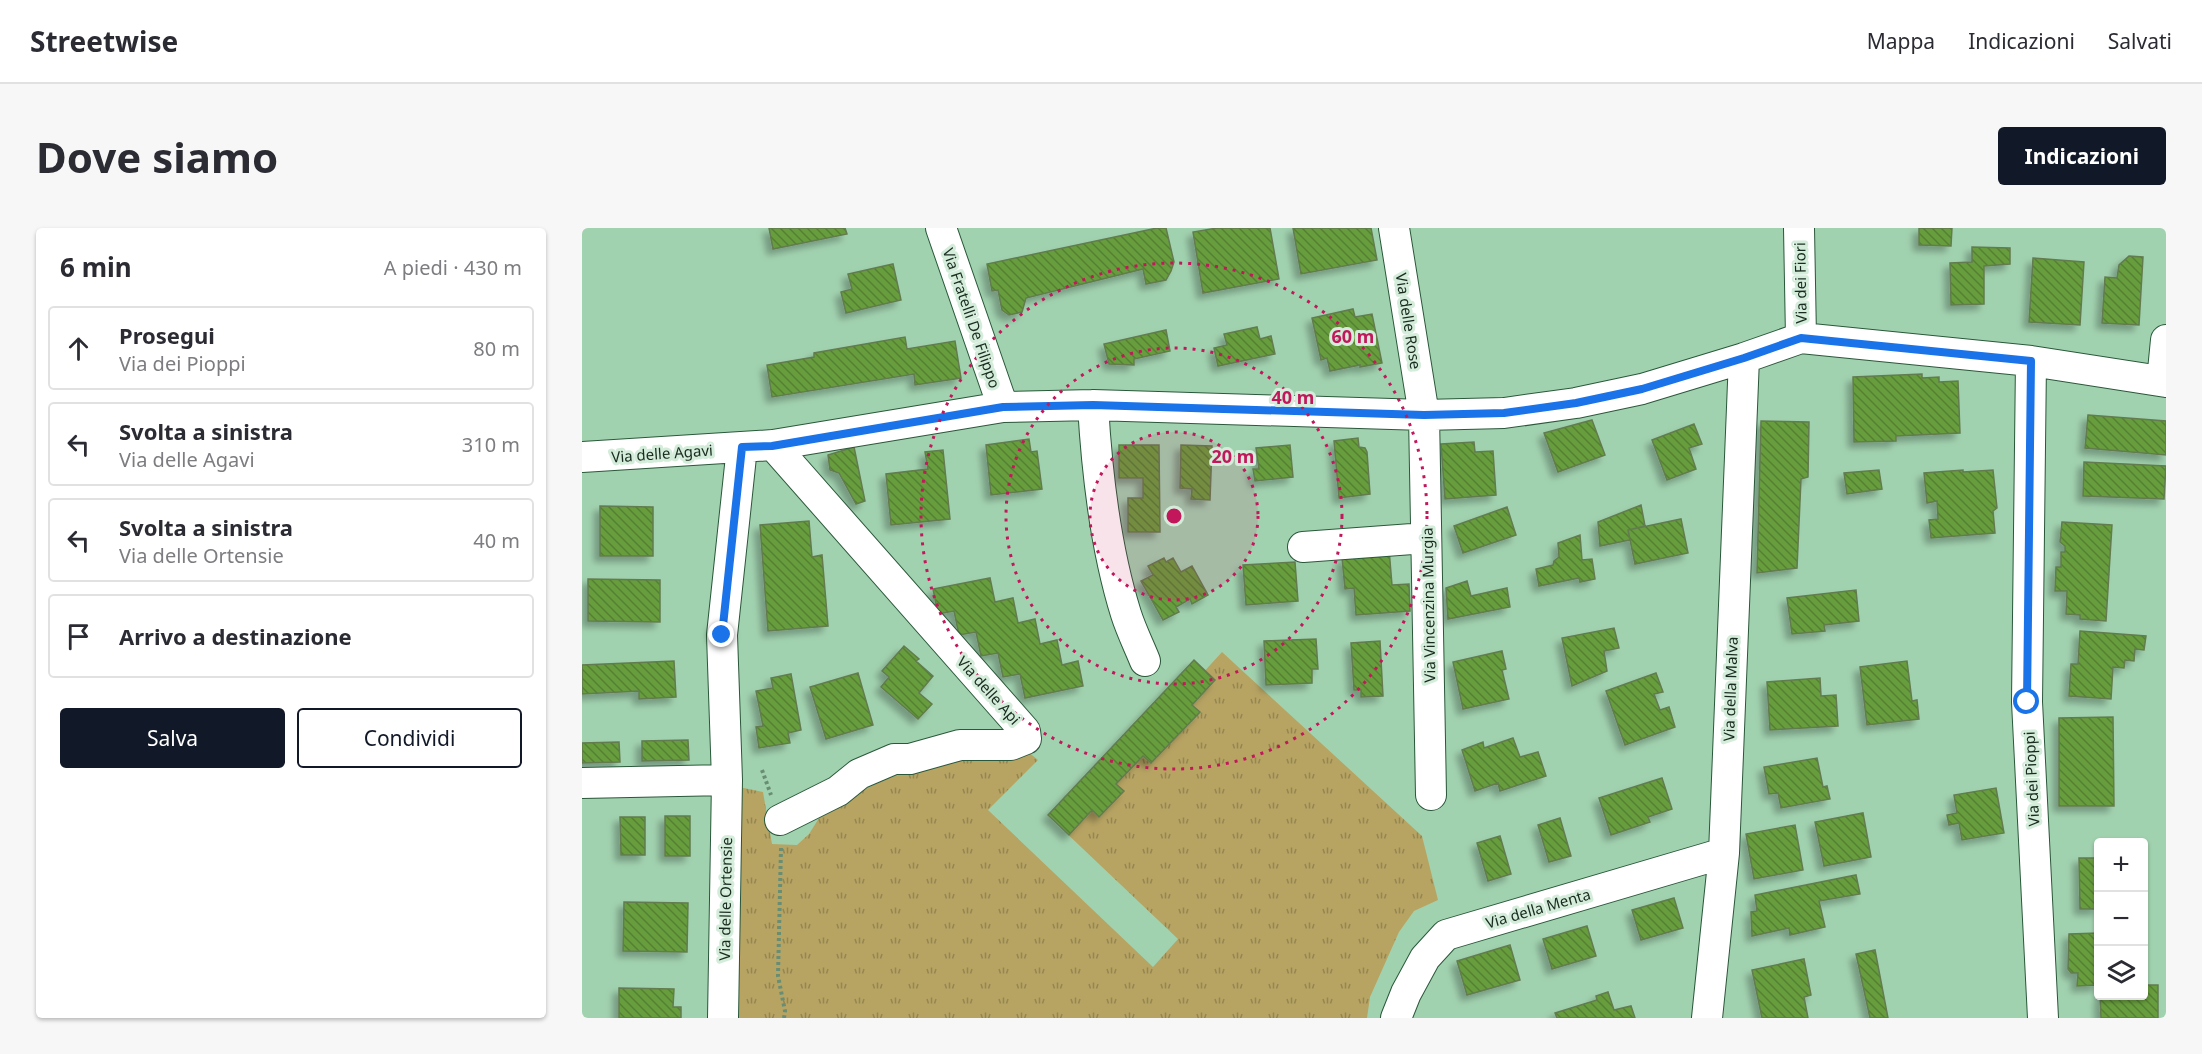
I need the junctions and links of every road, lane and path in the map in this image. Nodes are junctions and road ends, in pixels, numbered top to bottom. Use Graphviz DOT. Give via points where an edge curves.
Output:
graph roads {
  1 [pos="941,228"];
  2 [pos="1394,228"];
  3 [pos="1799,228"];
  4 [pos="1801,338"];
  5 [pos="2166,340"];
  6 [pos="1744,358"];
  7 [pos="2031,361"];
  8 [pos="2164,381"];
  9 [pos="1093,405"];
  10 [pos="1003,407"];
  11 [pos="1424,415"];
  12 [pos="772,446"];
  13 [pos="742,447"];
  14 [pos="582,457"];
  15 [pos="1426,538"];
  16 [pos="1303,547"];
  17 [pos="1145,661"];
  18 [pos="762,770"];
  19 [pos="728,780"];
  20 [pos="582,783"];
  21 [pos="1431,795"];
  22 [pos="780,820"];
  23 [pos="1724,854"];
  24 [pos="723,1018"];
  25 [pos="784,1018"];
  26 [pos="1396,1018"];
  27 [pos="1707,1018"];
  28 [pos="2043,1018"];
  1 -- 10 [label="street, Via Fratelli De Filippo"];
  2 -- 11 [label="street, Via delle Rose"];
  3 -- 4 [label="street, Via dei Fiori"];
  4 -- 6 [label="street, Via delle Agavi"];
  4 -- 7 [label="street, Via delle Agavi"];
  5 -- 8 [label="street"];
  6 -- 11 [label="street, Via delle Agavi" via="1642,389 1576,403 1504,413"];
  6 -- 23 [label="street, Via della Malva"];
  7 -- 8 [label="street, Via delle Agavi"];
  7 -- 28 [label="street, Via dei Pioppi" via="2027,702"];
  9 -- 10 [label="street, Via delle Agavi"];
  9 -- 11 [label="street, Via delle Agavi"];
  9 -- 17 [label="street" via="1106,534 1126,615"];
  10 -- 12 [label="street, Via delle Agavi"];
  11 -- 15 [label="street, Via Vincenzina Murgia"];
  12 -- 13 [label="street, Via delle Agavi"];
  12 -- 22 [label="street, Via delle Api" via="1025,731 1026,739 1011,745 960,745 910,759 894,759 859,774 838,791"];
  13 -- 14 [label="street, Via delle Agavi"];
  13 -- 19 [label="street, Via delle Ortensie" via="722,635"];
  15 -- 16 [label="street"];
  15 -- 21 [label="street, Via Vincenzina Murgia"];
  18 -- 22 [label="path"];
  19 -- 20 [label="street"];
  19 -- 24 [label="street, Via delle Ortensie"];
  22 -- 25 [label="path" via="778,976"];
  23 -- 26 [label="street, Via della Menta" via="1446,935 1425,958"];
  23 -- 27 [label="street, Via della Malva"];
}
